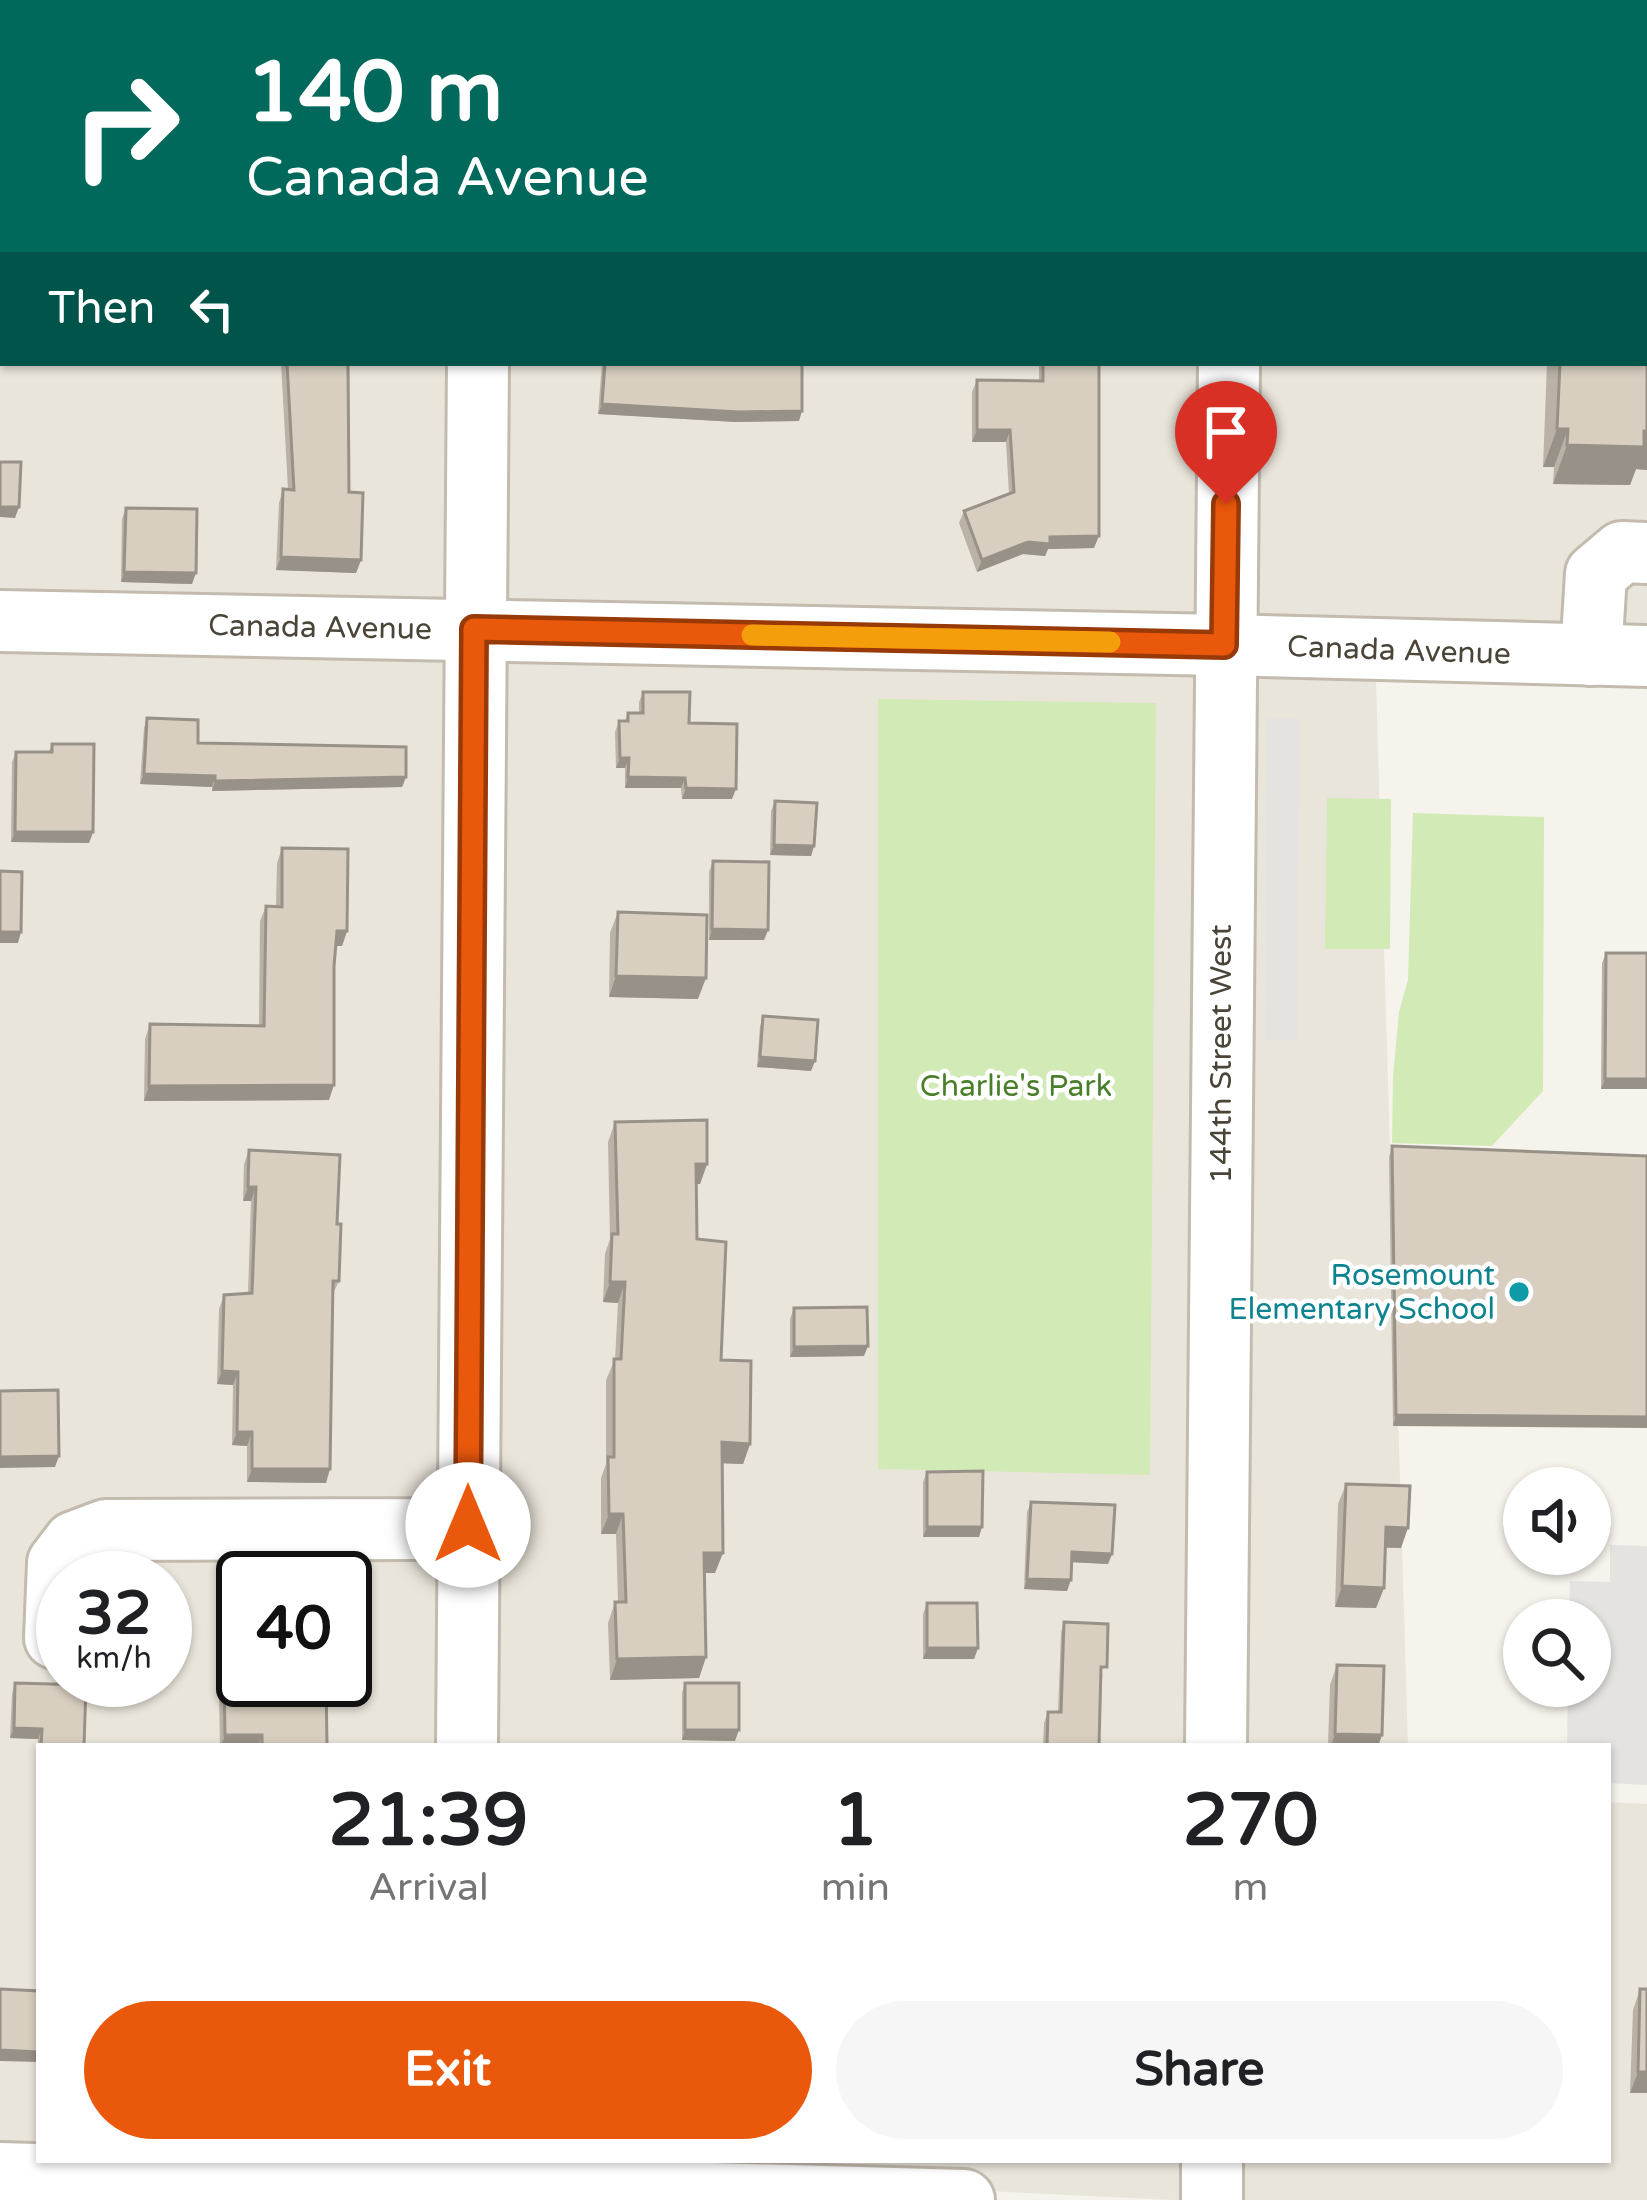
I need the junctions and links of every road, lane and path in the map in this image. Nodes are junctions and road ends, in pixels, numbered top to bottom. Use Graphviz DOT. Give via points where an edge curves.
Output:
graph roads {
  1 [pos="478,366"];
  2 [pos="1228,366"];
  3 [pos="1647,553"];
  4 [pos="0,621"];
  5 [pos="474,629"];
  6 [pos="1224,645"];
  7 [pos="1619,655"];
  8 [pos="468,1525"];
  9 [pos="67,1551"];
  10 [pos="467,1743"];
  11 [pos="1216,1743"];
  12 [pos="1213,2163"];
  13 [pos="0,2174"];
  14 [pos="464,2182"];
  15 [pos="134,2188"];
  16 [pos="964,2200"];
  17 [pos="1212,2200"];
  1 -- 5 [label="street"];
  2 -- 6 [label="street, 144th Street West"];
  3 -- 7 [label="street" via="1622,553 1596,574"];
  4 -- 5 [label="street, Canada Avenue"];
  5 -- 6 [label="street, Canada Avenue"];
  5 -- 8 [label="street"];
  6 -- 7 [label="street, Canada Avenue"];
  6 -- 11 [label="street, 144th Street West"];
  8 -- 9 [label="street" via="106,1530"];
  8 -- 10 [label="street"];
  12 -- 17 [label="street"];
  13 -- 15 [label="street"];
  14 -- 15 [label="street"];
  14 -- 16 [label="street"];
}
